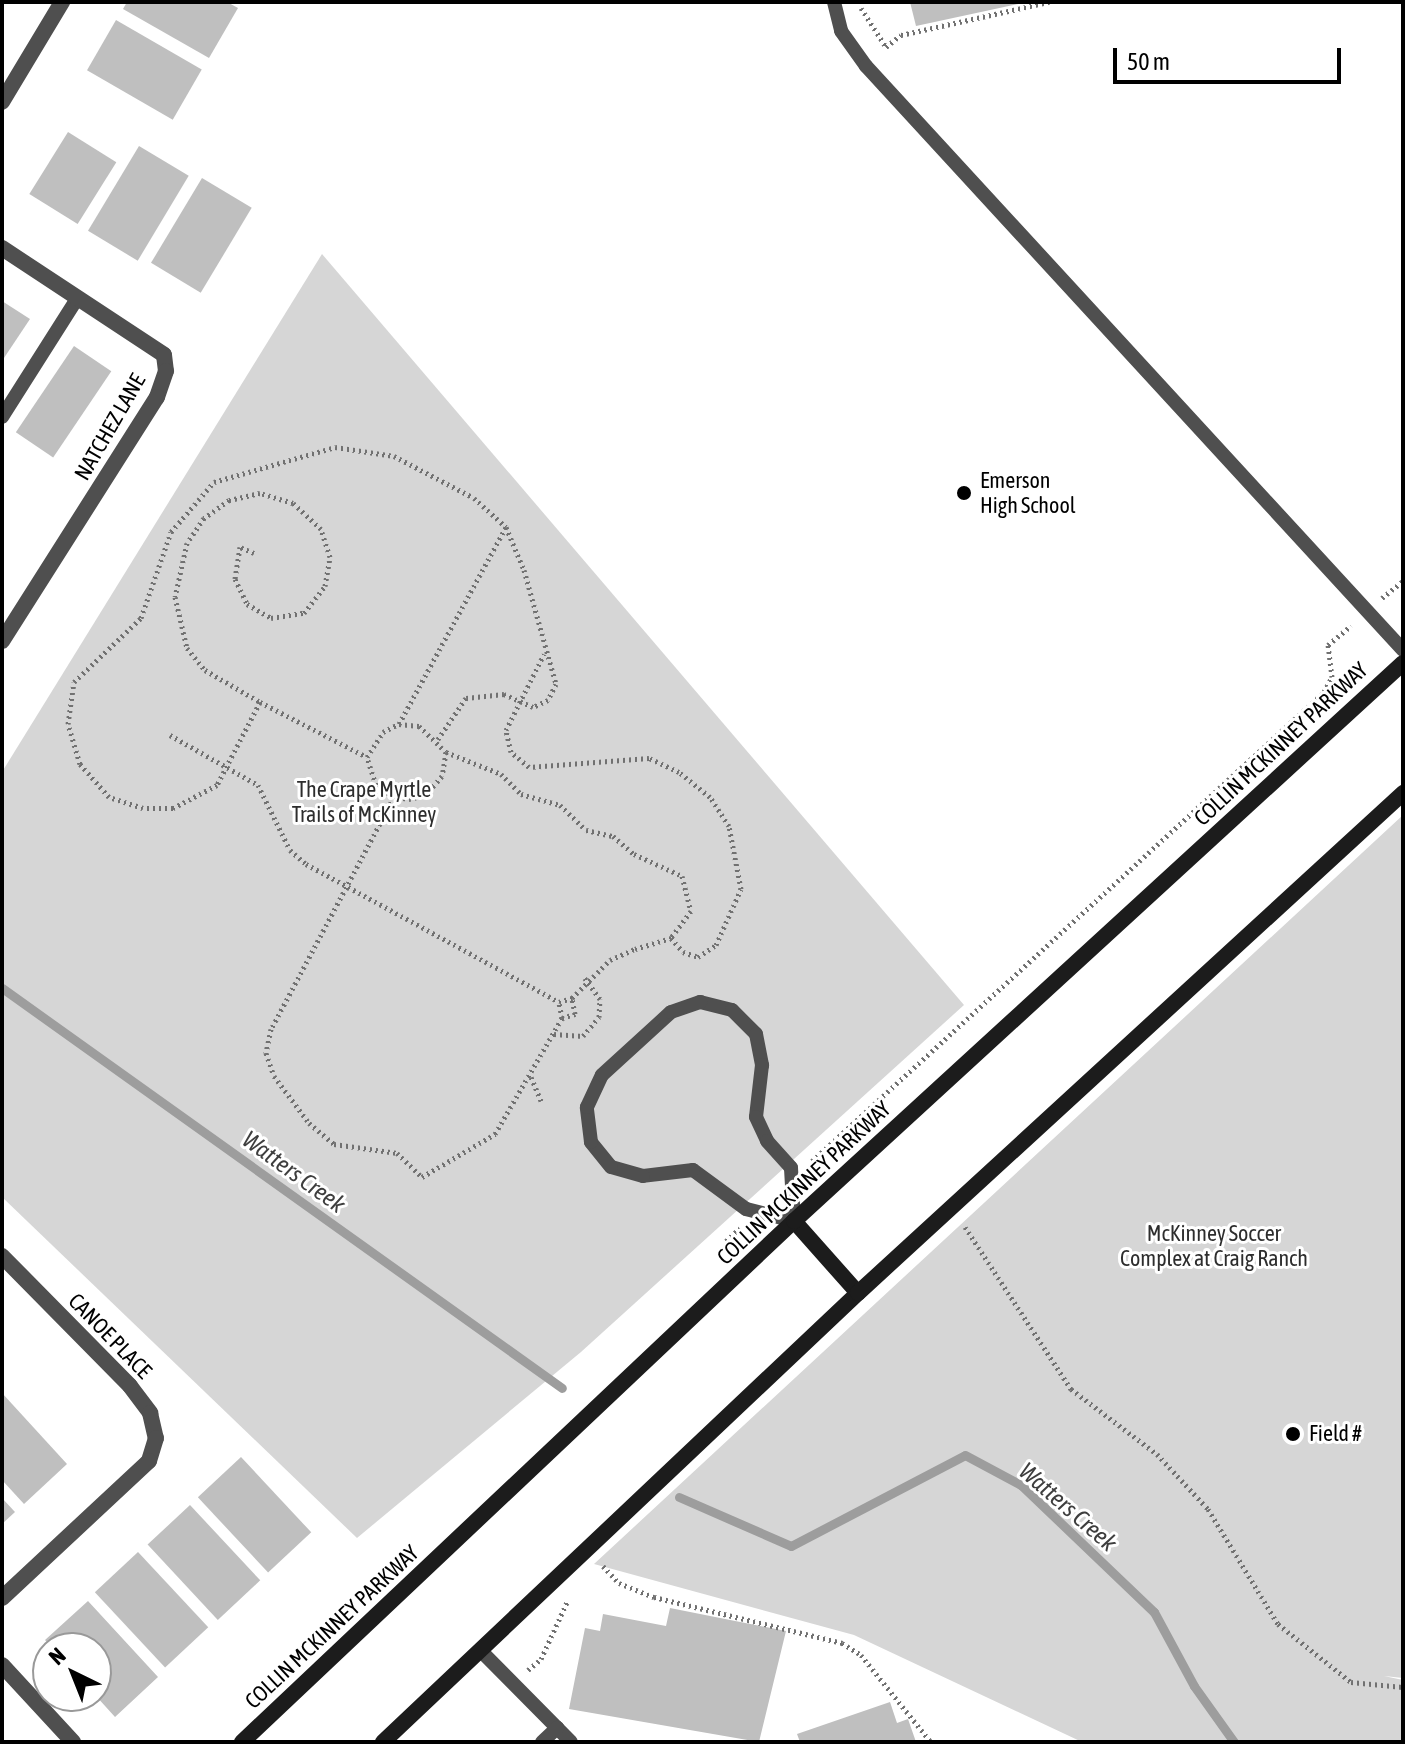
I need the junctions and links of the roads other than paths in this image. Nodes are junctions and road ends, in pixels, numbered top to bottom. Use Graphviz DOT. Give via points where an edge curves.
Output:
graph roads {
  1 [pos="62,2"];
  2 [pos="834,2"];
  3 [pos="2,102"];
  4 [pos="2,248"];
  5 [pos="77,299"];
  6 [pos="2,417"];
  7 [pos="2,641"];
  8 [pos="1403,650"];
  9 [pos="1403,663"];
  10 [pos="1403,793"];
  11 [pos="794,1221"];
  12 [pos="2,1256"];
  13 [pos="858,1293"];
  14 [pos="2,1598"];
  15 [pos="480,1650"];
  16 [pos="2,1665"];
  17 [pos="557,1728"];
  18 [pos="73,1742"];
  19 [pos="242,1742"];
  20 [pos="383,1742"];
  21 [pos="542,1742"];
  22 [pos="571,1742"];
  1 -- 3 [label="street"];
  2 -- 8 [label="lane" via="841,31 866,66"];
  4 -- 5 [label="street, NATCHEZ LANE"];
  5 -- 6 [label="lane"];
  5 -- 7 [label="street, NATCHEZ LANE" via="164,355 166,371 157,397"];
  9 -- 11 [label="street, COLLIN MCKINNEY PARKWAY"];
  10 -- 13 [label="street"];
  11 -- 11 [label="lane" via="791,1168 767,1141 756,1117 762,1065 756,1034 717,1003 671,1012 592,1090 591,1142 611,1167 643,1176 693,1170 746,1209"];
  11 -- 13 [label="street"];
  11 -- 19 [label="street, COLLIN MCKINNEY PARKWAY"];
  12 -- 14 [label="street, CANOE PLACE" via="150,1413 156,1438 149,1461"];
  13 -- 15 [label="street"];
  15 -- 17 [label="lane"];
  15 -- 20 [label="street"];
  16 -- 18 [label="street"];
  17 -- 21 [label="lane"];
  17 -- 22 [label="lane"];
}
